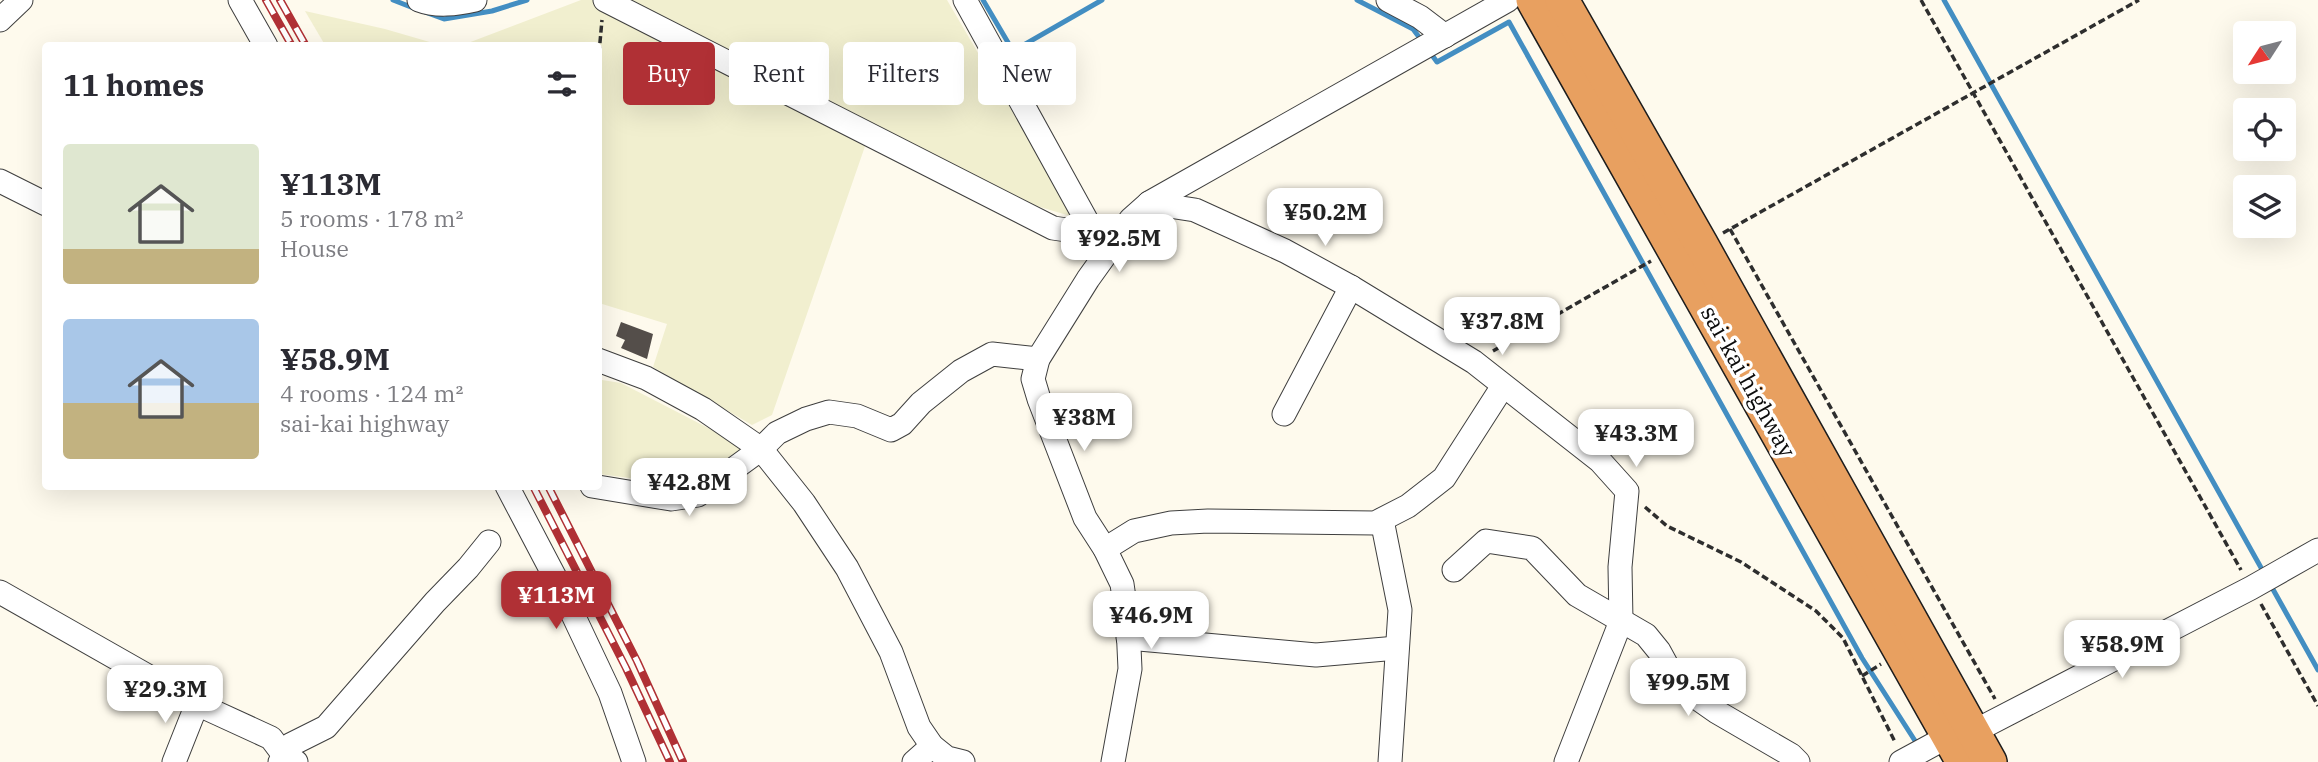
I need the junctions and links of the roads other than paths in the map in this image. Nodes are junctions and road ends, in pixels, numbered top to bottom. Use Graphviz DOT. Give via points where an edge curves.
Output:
graph roads {
  1 [pos="22,0"];
  2 [pos="240,0"];
  3 [pos="419,0"];
  4 [pos="475,0"];
  5 [pos="965,0"];
  6 [pos="1388,0"];
  7 [pos="1508,0"];
  8 [pos="1533,0"];
  9 [pos="1562,0"];
  10 [pos="604,6"];
  11 [pos="0,20"];
  12 [pos="1441,38"];
  13 [pos="264,42"];
  14 [pos="0,181"];
  15 [pos="42,202"];
  16 [pos="1149,203"];
  17 [pos="1094,234"];
  18 [pos="1115,242"];
  19 [pos="1351,287"];
  20 [pos="1038,359"];
  21 [pos="602,362"];
  22 [pos="1503,386"];
  23 [pos="1284,414"];
  24 [pos="761,449"];
  25 [pos="602,488"];
  26 [pos="509,490"];
  27 [pos="1382,520"];
  28 [pos="489,542"];
  29 [pos="1105,549"];
  30 [pos="2318,550"];
  31 [pos="1454,570"];
  32 [pos="0,592"];
  33 [pos="1621,621"];
  34 [pos="1128,638"];
  35 [pos="1397,648"];
  36 [pos="197,704"];
  37 [pos="1962,743"];
  38 [pos="932,746"];
  39 [pos="286,759"];
  40 [pos="1902,760"];
  41 [pos="174,762"];
  42 [pos="635,762"];
  43 [pos="915,762"];
  44 [pos="963,762"];
  45 [pos="1113,762"];
  46 [pos="1390,762"];
  47 [pos="1566,762"];
  48 [pos="1798,762"];
  49 [pos="1990,762"];
  1 -- 11 [label="street"];
  2 -- 13 [label="street"];
  3 -- 4 [label="street" via="428,4"];
  5 -- 17 [label="street"];
  6 -- 12 [label="street" via="1420,18"];
  7 -- 12 [label="street"];
  8 -- 37 [label="highway, sai-kai highway"];
  9 -- 37 [label="highway, sai-kai highway" via="1701,244"];
  10 -- 17 [label="street" via="1053,228"];
  12 -- 16 [label="street"];
  14 -- 15 [label="street"];
  16 -- 18 [label="street"];
  16 -- 19 [label="street" via="1195,211"];
  17 -- 18 [label="street"];
  18 -- 20 [label="street"];
  19 -- 22 [label="street" via="1474,362"];
  19 -- 23 [label="street"];
  20 -- 24 [label="street" via="992,354 961,372 891,430 857,416 829,412 777,433"];
  20 -- 29 [label="street" via="1033,379 1039,399 1084,518"];
  21 -- 24 [label="street" via="703,409"];
  22 -- 27 [label="street" via="1444,478"];
  22 -- 33 [label="street" via="1600,461 1627,491"];
  24 -- 25 [label="street" via="698,495 671,499"];
  24 -- 38 [label="street" via="847,568 891,652 919,727"];
  26 -- 42 [label="street" via="610,693"];
  27 -- 29 [label="street" via="1171,523 1134,531"];
  27 -- 35 [label="street" via="1399,610"];
  28 -- 39 [label="street" via="326,727 290,745"];
  29 -- 34 [label="street" via="1122,584"];
  30 -- 37 [label="street" via="2004,716"];
  31 -- 33 [label="street" via="1486,541 1532,548 1577,595"];
  32 -- 36 [label="street"];
  33 -- 47 [label="street"];
  33 -- 48 [label="street" via="1646,635 1677,684"];
  34 -- 35 [label="street" via="1316,655"];
  34 -- 45 [label="street" via="1130,669"];
  35 -- 46 [label="street"];
  36 -- 39 [label="street" via="271,738"];
  36 -- 41 [label="street"];
  37 -- 40 [label="street"];
  37 -- 49 [label="highway, sai-kai highway"];
  38 -- 43 [label="street"];
  38 -- 44 [label="street" via="947,758"];
}
